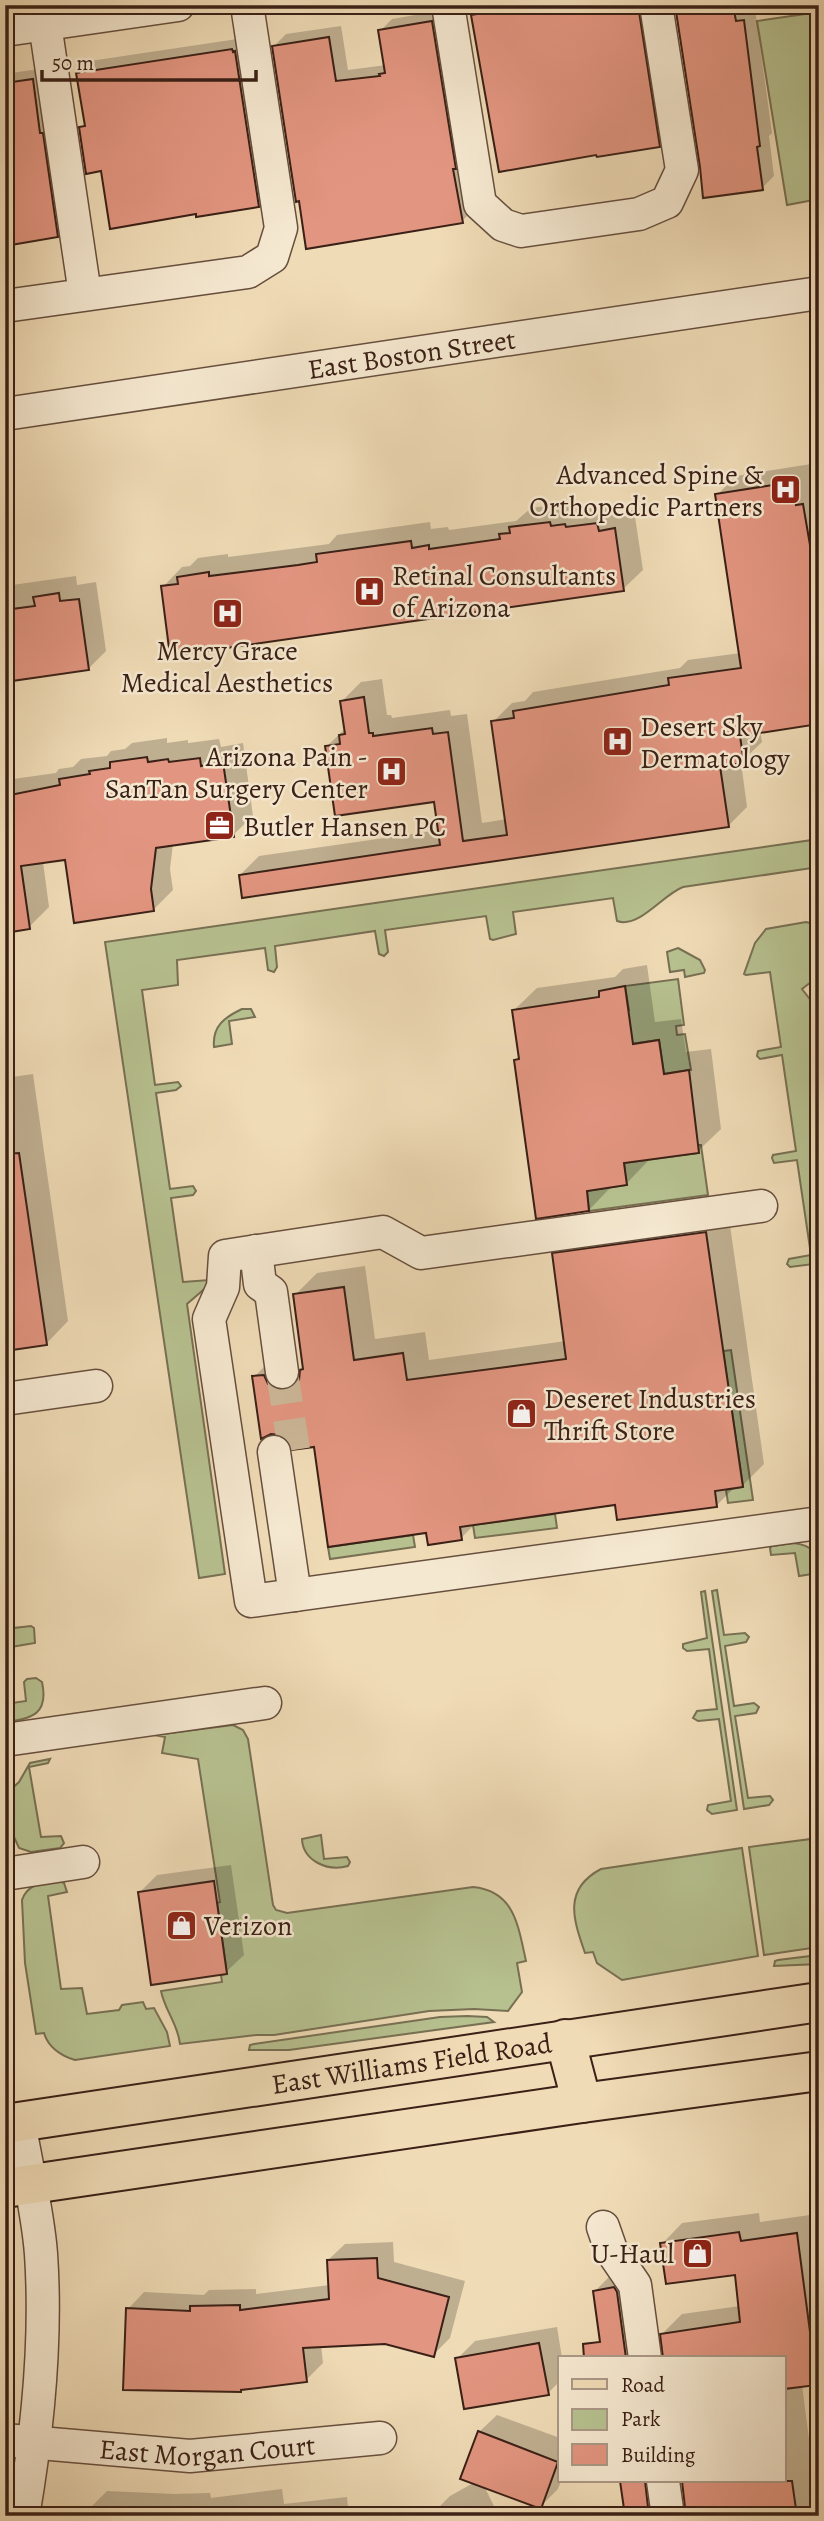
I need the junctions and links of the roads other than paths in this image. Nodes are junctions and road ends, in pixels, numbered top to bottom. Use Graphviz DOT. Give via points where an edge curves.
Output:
graph roads {
  1 [pos="178,5"];
  2 [pos="247,5"];
  3 [pos="448,5"];
  4 [pos="656,5"];
  5 [pos="45,24"];
  6 [pos="5,30"];
  7 [pos="819,293"];
  8 [pos="85,294"];
  9 [pos="5,306"];
  10 [pos="5,414"];
  11 [pos="761,1206"];
  12 [pos="256,1251"];
  13 [pos="272,1374"];
  14 [pos="96,1386"];
  15 [pos="5,1399"];
  16 [pos="284,1451"];
  17 [pos="819,1523"];
  18 [pos="304,1594"];
  19 [pos="265,1703"];
  20 [pos="5,1740"];
  21 [pos="83,1862"];
  22 [pos="5,1874"];
  23 [pos="819,2002"];
  24 [pos="565,2039"];
  25 [pos="819,2071"];
  26 [pos="582,2103"];
  27 [pos="12,2123"];
  28 [pos="17,2186"];
  29 [pos="603,2227"];
  30 [pos="645,2356"];
  31 [pos="380,2438"];
  32 [pos="20,2442"];
  33 [pos="663,2482"];
  34 [pos="23,2516"];
  35 [pos="668,2516"];
  1 -- 5 [label="street"];
  2 -- 8 [label="street" via="281,228 272,257 248,272"];
  3 -- 4 [label="street" via="480,204 503,225 521,231 639,214 667,202 682,170"];
  5 -- 6 [label="street"];
  5 -- 8 [label="street"];
  7 -- 10 [label="street, East Boston Street"];
  8 -- 9 [label="street"];
  11 -- 12 [label="street" via="421,1253 383,1232"];
  12 -- 13 [label="street" via="260,1284 271,1292"];
  12 -- 18 [label="street" via="225,1256 223,1287 209,1319 251,1601"];
  14 -- 15 [label="street"];
  16 -- 18 [label="street"];
  17 -- 18 [label="street"];
  19 -- 20 [label="street"];
  21 -- 22 [label="street"];
  23 -- 24 [label="main road, East Williams Field Road"];
  24 -- 26 [label="main road"];
  24 -- 27 [label="main road, East Williams Field Road"];
  25 -- 26 [label="main road"];
  26 -- 28 [label="main road"];
  27 -- 28 [label="street"];
  28 -- 32 [label="street" via="41,2252 43,2331"];
  29 -- 30 [label="street" via="611,2250 635,2285"];
  31 -- 32 [label="street, East Morgan Court" via="190,2456"];
  32 -- 34 [label="street"];
  33 -- 35 [label="street"];
}
